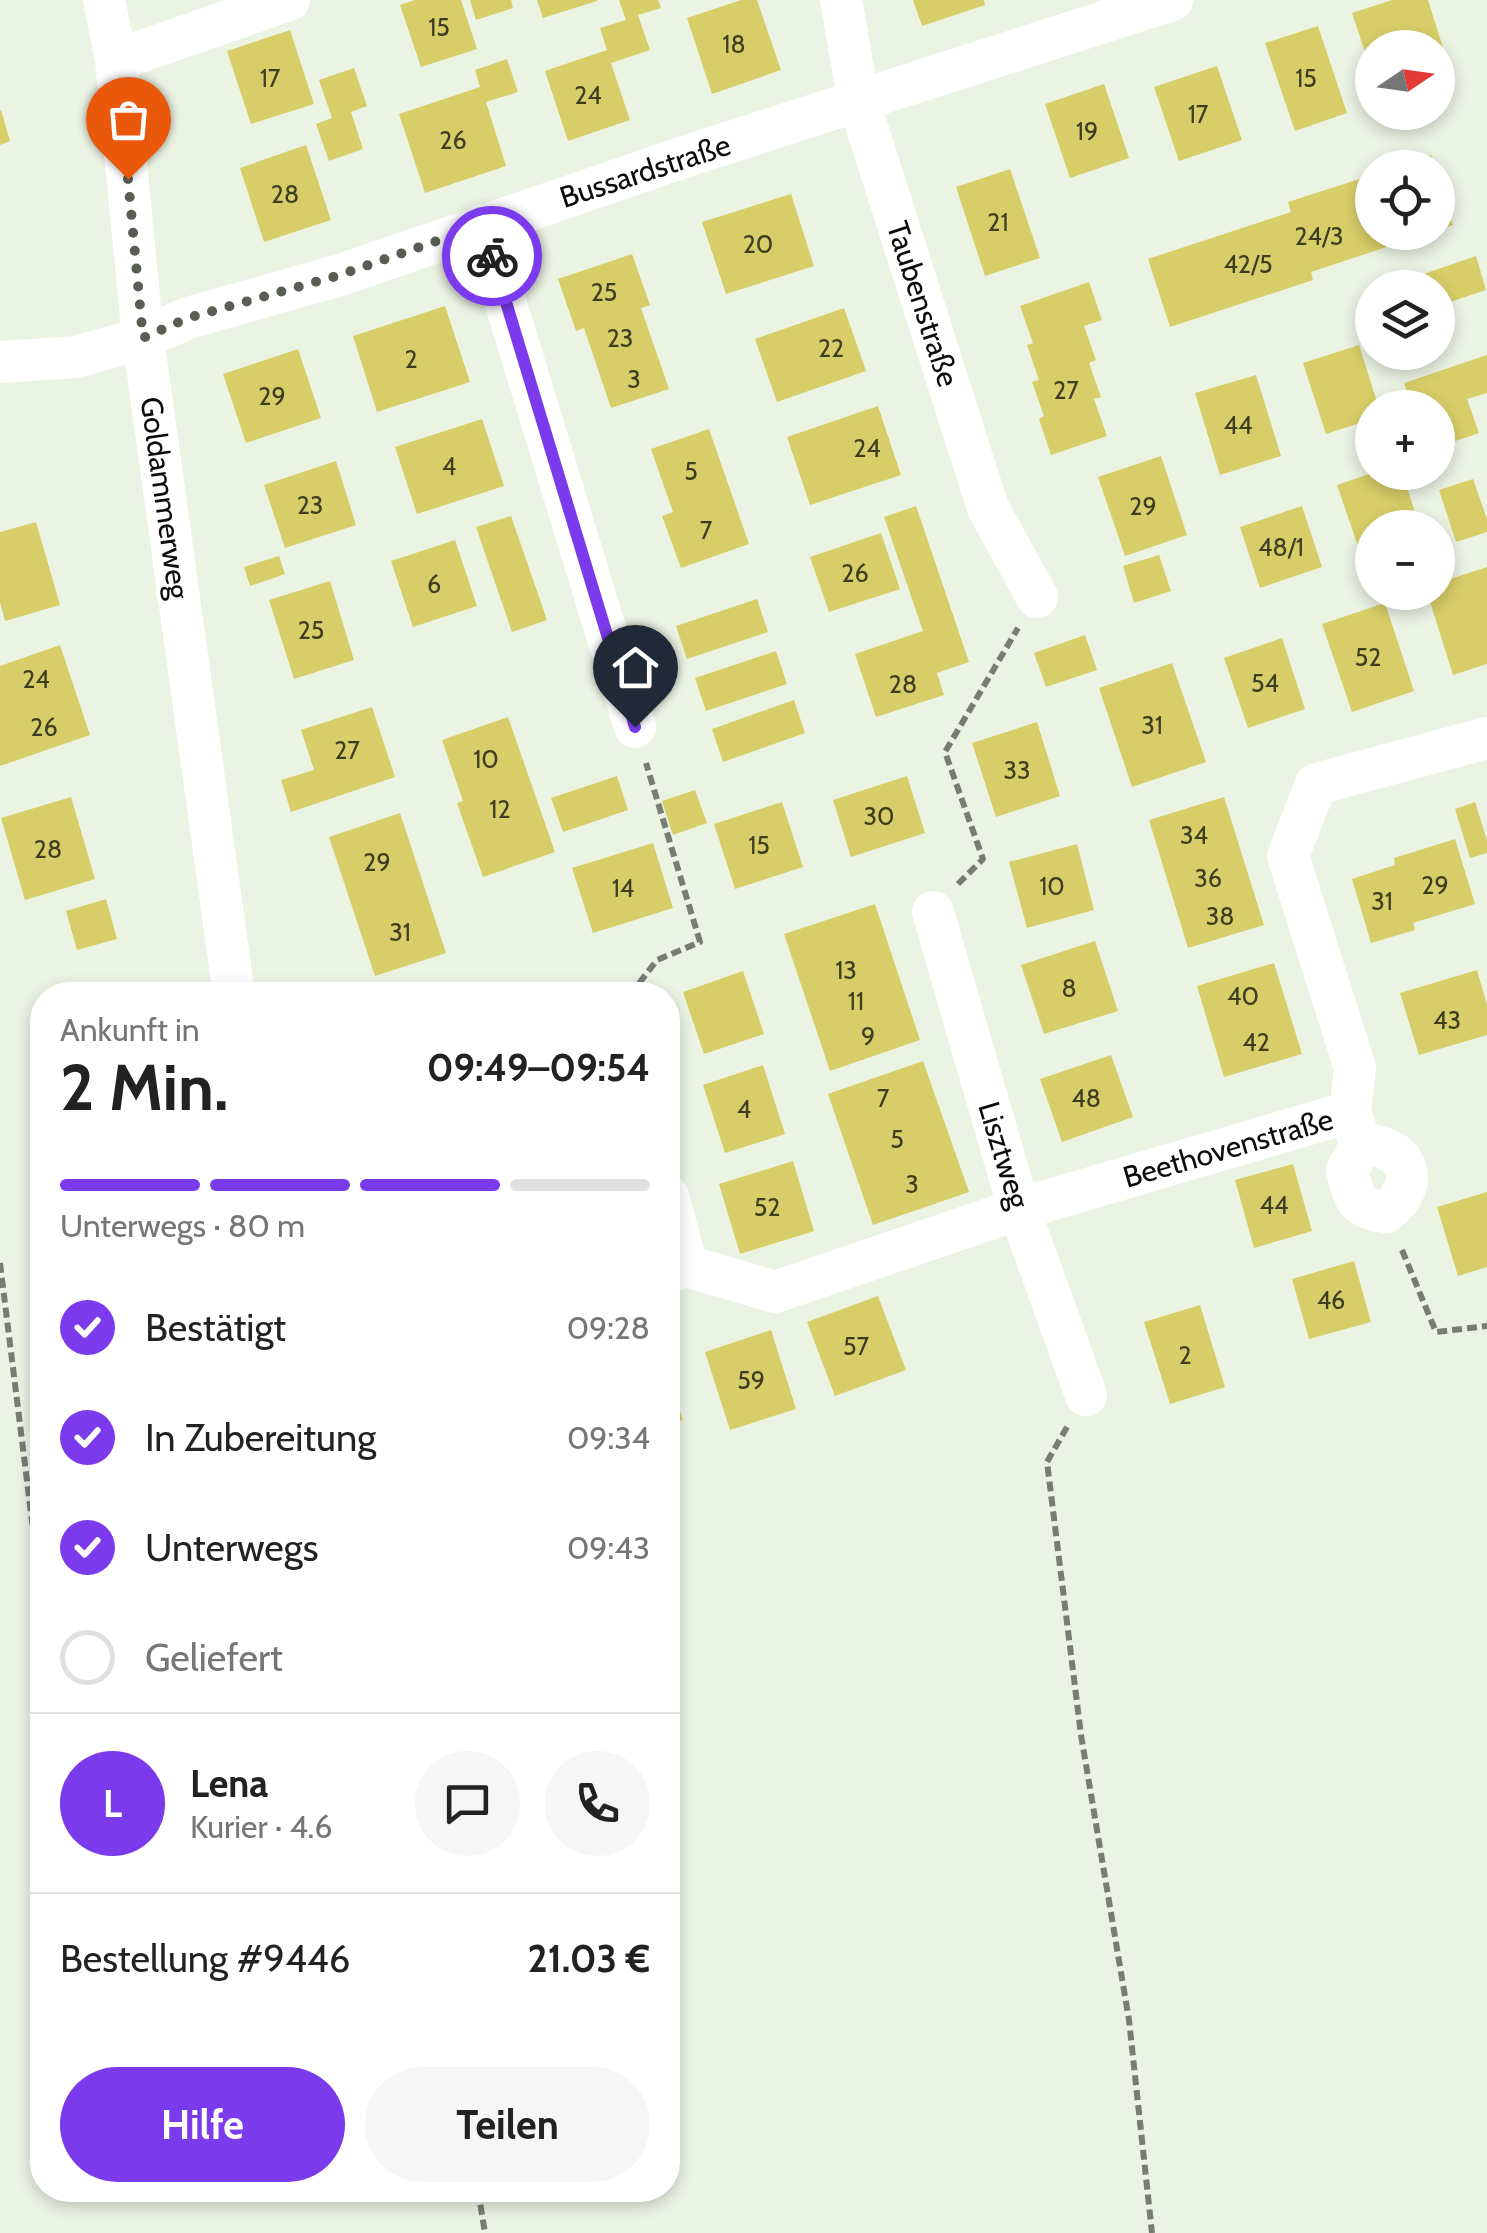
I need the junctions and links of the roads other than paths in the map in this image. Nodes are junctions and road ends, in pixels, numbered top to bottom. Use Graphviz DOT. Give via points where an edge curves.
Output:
graph roads {
  1 [pos="104,0"];
  2 [pos="288,0"];
  3 [pos="840,0"];
  4 [pos="1172,0"];
  5 [pos="116,60"];
  6 [pos="859,102"];
  7 [pos="482,225"];
  8 [pos="143,338"];
  9 [pos="0,362"];
  10 [pos="1036,597"];
  11 [pos="635,727"];
  12 [pos="1487,738"];
  13 [pos="933,912"];
  14 [pos="232,982"];
  15 [pos="1356,1128"];
  16 [pos="1020,1209"];
  17 [pos="1386,1212"];
  18 [pos="680,1270"];
  19 [pos="1086,1395"];
  1 -- 5 [label="street, Goldammerweg"];
  2 -- 5 [label="street"];
  3 -- 6 [label="street, Taubenstraße"];
  4 -- 6 [label="street, Bussardstraße"];
  5 -- 8 [label="street, Goldammerweg"];
  6 -- 7 [label="street, Bussardstraße"];
  6 -- 10 [label="street, Taubenstraße" via="988,508"];
  7 -- 8 [label="street, Bussardstraße"];
  7 -- 11 [label="street"];
  8 -- 9 [label="street, Bussardstraße" via="76,357"];
  8 -- 14 [label="street, Goldammerweg"];
  12 -- 15 [label="street, Beethovenstraße" via="1316,784 1288,856 1355,1068"];
  13 -- 16 [label="street, Lisztweg"];
  15 -- 16 [label="street, Beethovenstraße"];
  15 -- 17 [label="street" via="1346,1170 1354,1197 1368,1210"];
  16 -- 18 [label="street, Beethovenstraße" via="775,1292"];
  16 -- 19 [label="street, Lisztweg"];
}
